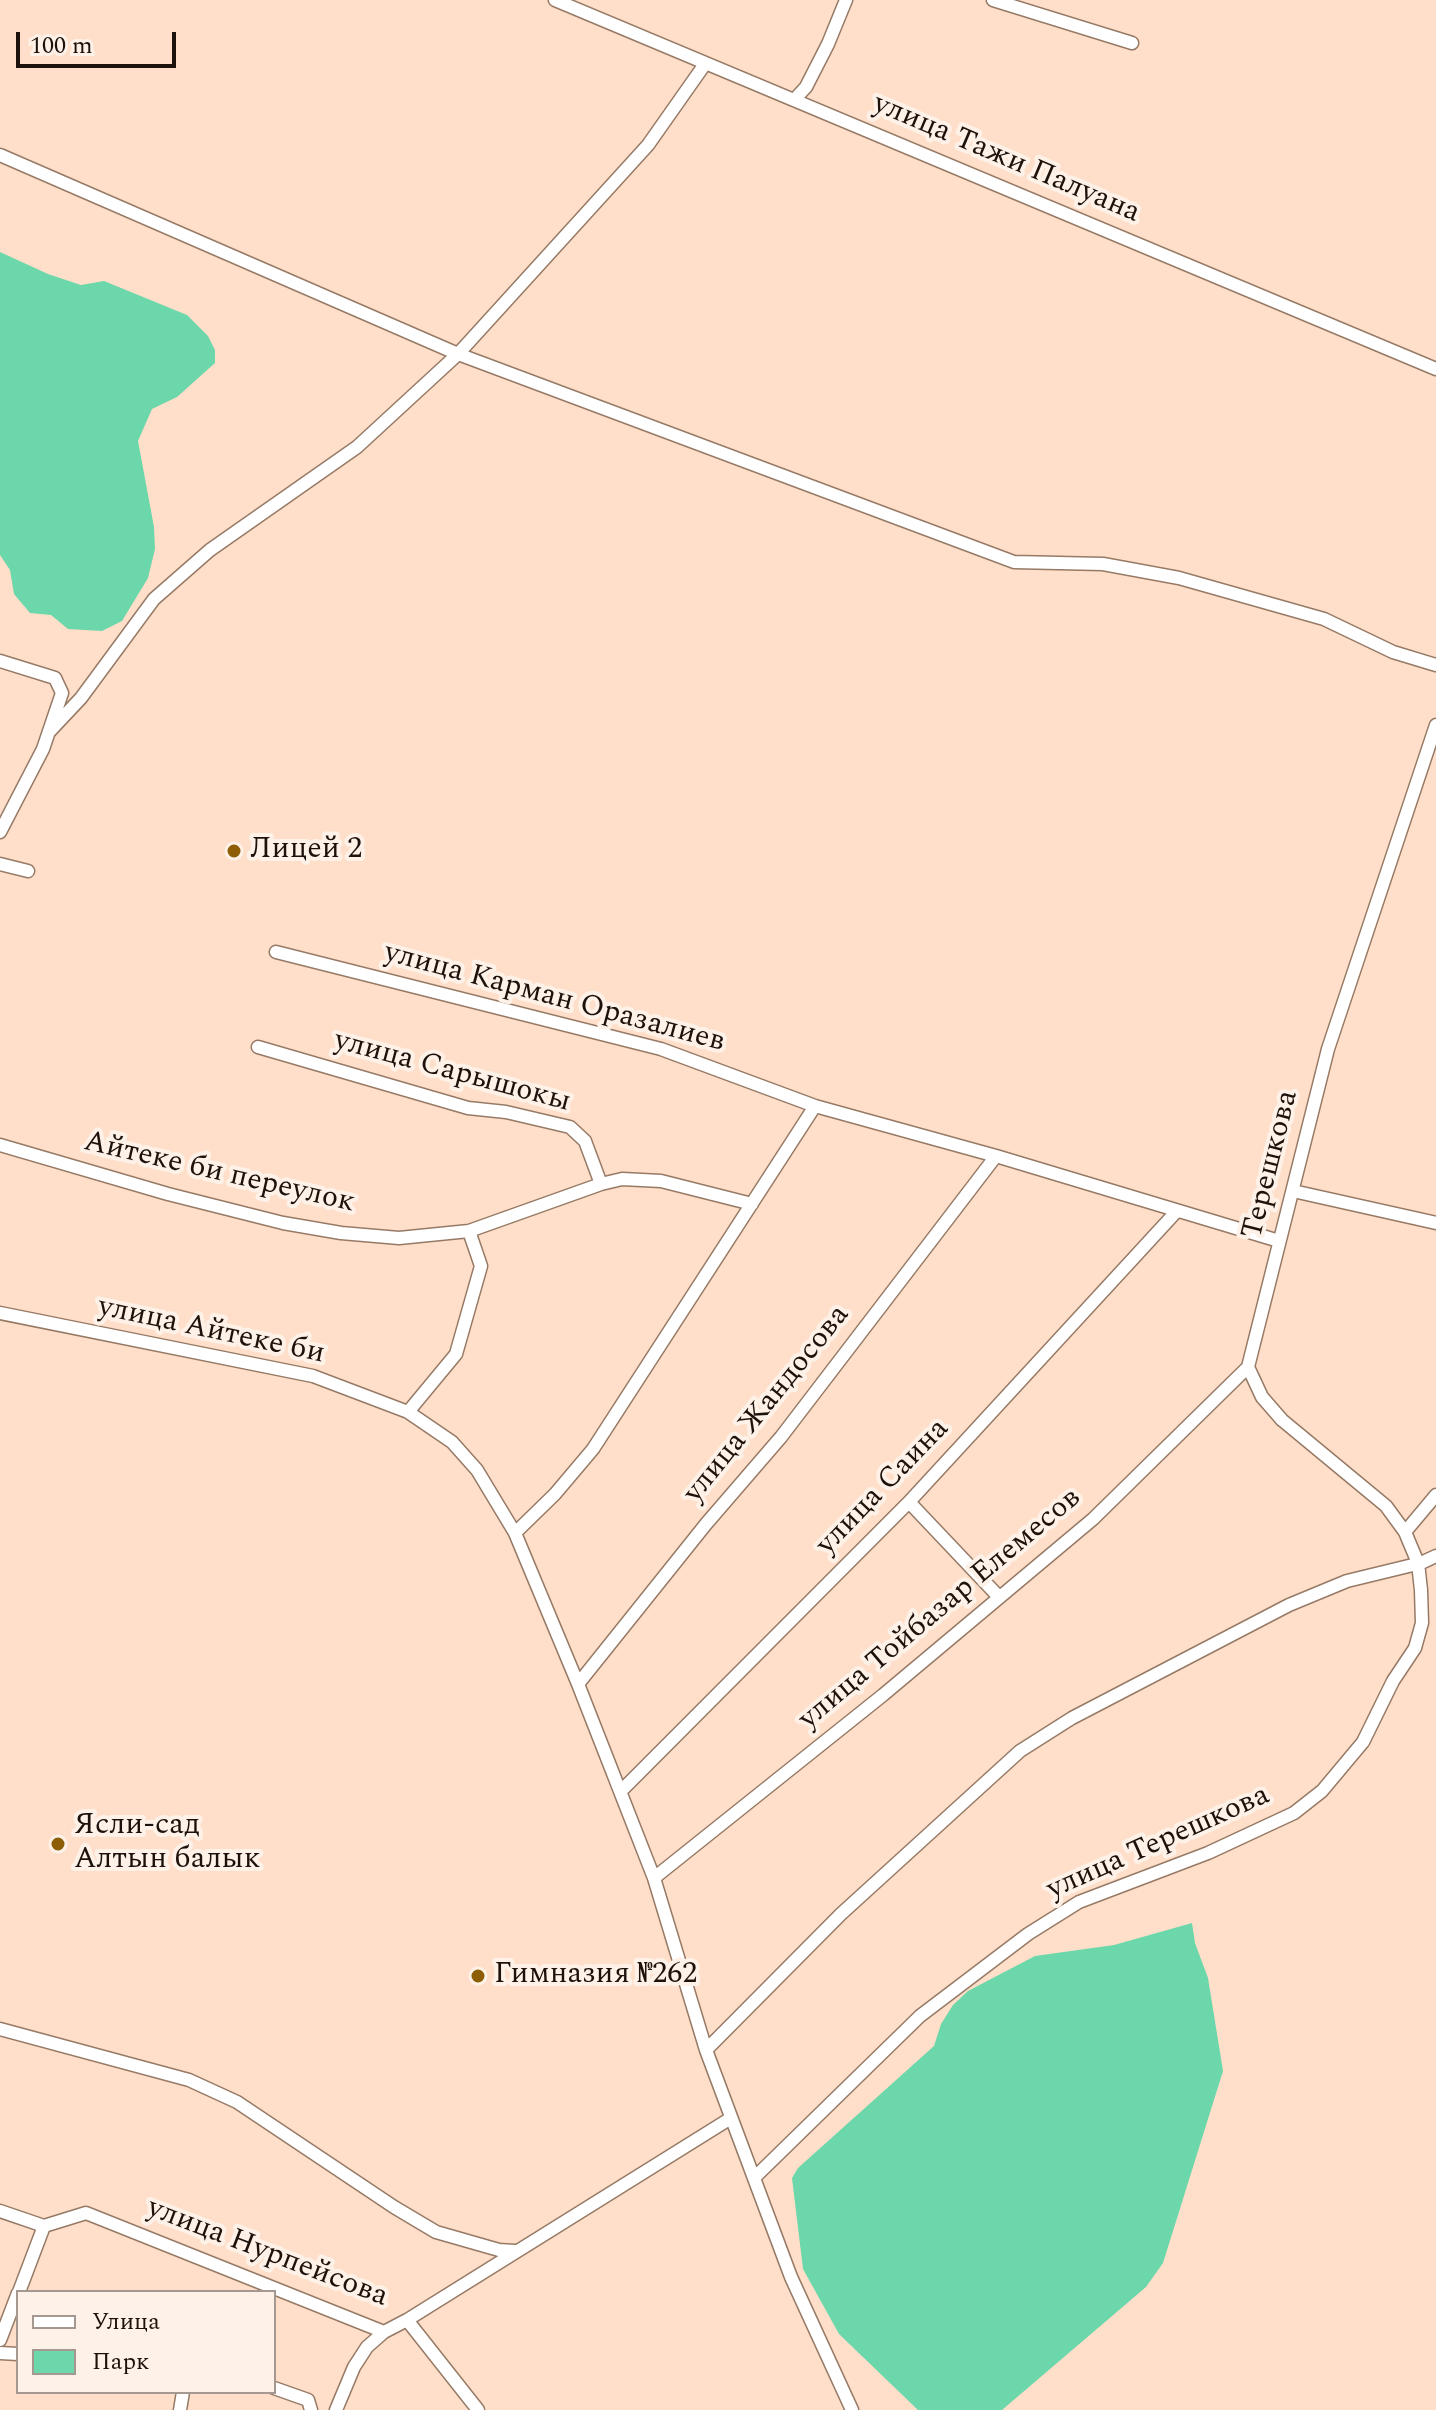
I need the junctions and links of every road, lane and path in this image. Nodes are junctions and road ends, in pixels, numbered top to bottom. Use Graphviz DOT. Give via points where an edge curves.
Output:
graph roads {
  1 [pos="555,0"];
  2 [pos="846,0"];
  3 [pos="993,0"];
  4 [pos="1132,43"];
  5 [pos="705,64"];
  6 [pos="795,99"];
  7 [pos="0,155"];
  8 [pos="458,354"];
  9 [pos="1436,369"];
  10 [pos="0,661"];
  11 [pos="1436,665"];
  12 [pos="1436,725"];
  13 [pos="49,732"];
  14 [pos="0,832"];
  15 [pos="0,864"];
  16 [pos="28,871"];
  17 [pos="276,952"];
  18 [pos="258,1047"];
  19 [pos="815,1106"];
  20 [pos="0,1145"];
  21 [pos="996,1156"];
  22 [pos="601,1184"];
  23 [pos="1293,1191"];
  24 [pos="752,1204"];
  25 [pos="1176,1212"];
  26 [pos="1436,1223"];
  27 [pos="469,1231"];
  28 [pos="1279,1241"];
  29 [pos="0,1313"];
  30 [pos="1248,1367"];
  31 [pos="408,1412"];
  32 [pos="1436,1495"];
  33 [pos="909,1502"];
  34 [pos="1405,1532"];
  35 [pos="515,1533"];
  36 [pos="1436,1556"];
  37 [pos="1418,1563"];
  38 [pos="999,1597"];
  39 [pos="578,1684"];
  40 [pos="621,1791"];
  41 [pos="654,1878"];
  42 [pos="0,2029"];
  43 [pos="706,2050"];
  44 [pos="731,2118"];
  45 [pos="754,2178"];
  46 [pos="0,2211"];
  47 [pos="44,2226"];
  48 [pos="515,2251"];
  49 [pos="19,2290"];
  50 [pos="16,2298"];
  51 [pos="407,2320"];
  52 [pos="384,2332"];
  53 [pos="0,2340"];
  54 [pos="276,2389"];
  55 [pos="311,2410"];
  56 [pos="336,2410"];
  57 [pos="478,2410"];
  58 [pos="852,2410"];
  1 -- 5 [label="street, улица Тажи Палуана"];
  2 -- 6 [label="street" via="806,87"];
  3 -- 4 [label="street"];
  5 -- 6 [label="street, улица Тажи Палуана"];
  5 -- 8 [label="street" via="648,145"];
  6 -- 9 [label="street, улица Тажи Палуана"];
  7 -- 8 [label="street"];
  8 -- 11 [label="street" via="1014,562 1103,564 1179,578 1324,619 1393,652"];
  8 -- 13 [label="street" via="357,447 210,550 154,599 81,698"];
  10 -- 13 [label="street" via="55,678 62,693"];
  12 -- 23 [label="street, Терешкова" via="1328,1049"];
  13 -- 14 [label="street"];
  15 -- 16 [label="street"];
  17 -- 19 [label="street, улица Карман Оразалиев" via="661,1049"];
  18 -- 22 [label="street, улица Сарышокы" via="468,1108 570,1127 585,1141"];
  19 -- 21 [label="street, улица Карман Оразалиев"];
  19 -- 24 [label="street"];
  20 -- 27 [label="street, Айтеке би переулок" via="283,1223 399,1238"];
  21 -- 25 [label="street, улица Карман Оразалиев"];
  21 -- 39 [label="street, улица Жандосова" via="781,1437"];
  22 -- 24 [label="street, Айтеке би переулок" via="643,1179"];
  22 -- 27 [label="street, Айтеке би переулок"];
  23 -- 26 [label="street"];
  23 -- 28 [label="street, Терешкова"];
  24 -- 35 [label="street" via="593,1449"];
  25 -- 28 [label="street, улица Карман Оразалиев"];
  25 -- 33 [label="street, улица Саина"];
  27 -- 31 [label="street" via="481,1266 456,1354"];
  28 -- 30 [label="street, Терешкова"];
  29 -- 31 [label="street, улица Айтеке би" via="313,1376"];
  30 -- 34 [label="street" via="1262,1397 1282,1420 1386,1506"];
  30 -- 38 [label="street, улица Тойбазар Елемесов" via="1093,1519"];
  31 -- 35 [label="street, улица Айтеке би" via="452,1442 477,1470"];
  32 -- 34 [label="street"];
  33 -- 38 [label="street"];
  33 -- 40 [label="street, улица Саина"];
  34 -- 37 [label="street"];
  35 -- 39 [label="street, улица Айтеке би"];
  36 -- 37 [label="street"];
  37 -- 43 [label="street" via="1347,1581 1289,1605 1072,1718 1020,1751 841,1914"];
  37 -- 45 [label="street, улица Терешкова" via="1422,1623 1415,1648 1363,1742 1322,1791 1294,1813 1208,1853 1079,1902 1028,1934 920,2016"];
  38 -- 41 [label="street, улица Тойбазар Елемесов"];
  39 -- 40 [label="street, улица Айтеке би"];
  40 -- 41 [label="street, улица Айтеке би"];
  41 -- 43 [label="street, улица Айтеке би"];
  42 -- 48 [label="street" via="189,2080 237,2102 436,2232"];
  43 -- 44 [label="street, улица Айтеке би"];
  44 -- 45 [label="street, улица Айтеке би"];
  44 -- 48 [label="street"];
  45 -- 58 [label="street, улица Айтеке би" via="791,2277"];
  46 -- 47 [label="street"];
  47 -- 49 [label="street"];
  47 -- 52 [label="street, улица Нурпейсова" via="86,2213"];
  48 -- 51 [label="street"];
  50 -- 53 [label="street"];
  51 -- 52 [label="street, улица Нурпейсова"];
  51 -- 57 [label="street, улица Нурпейсова"];
  52 -- 56 [label="street" via="354,2367"];
  54 -- 55 [label="street" via="308,2400"];
}
